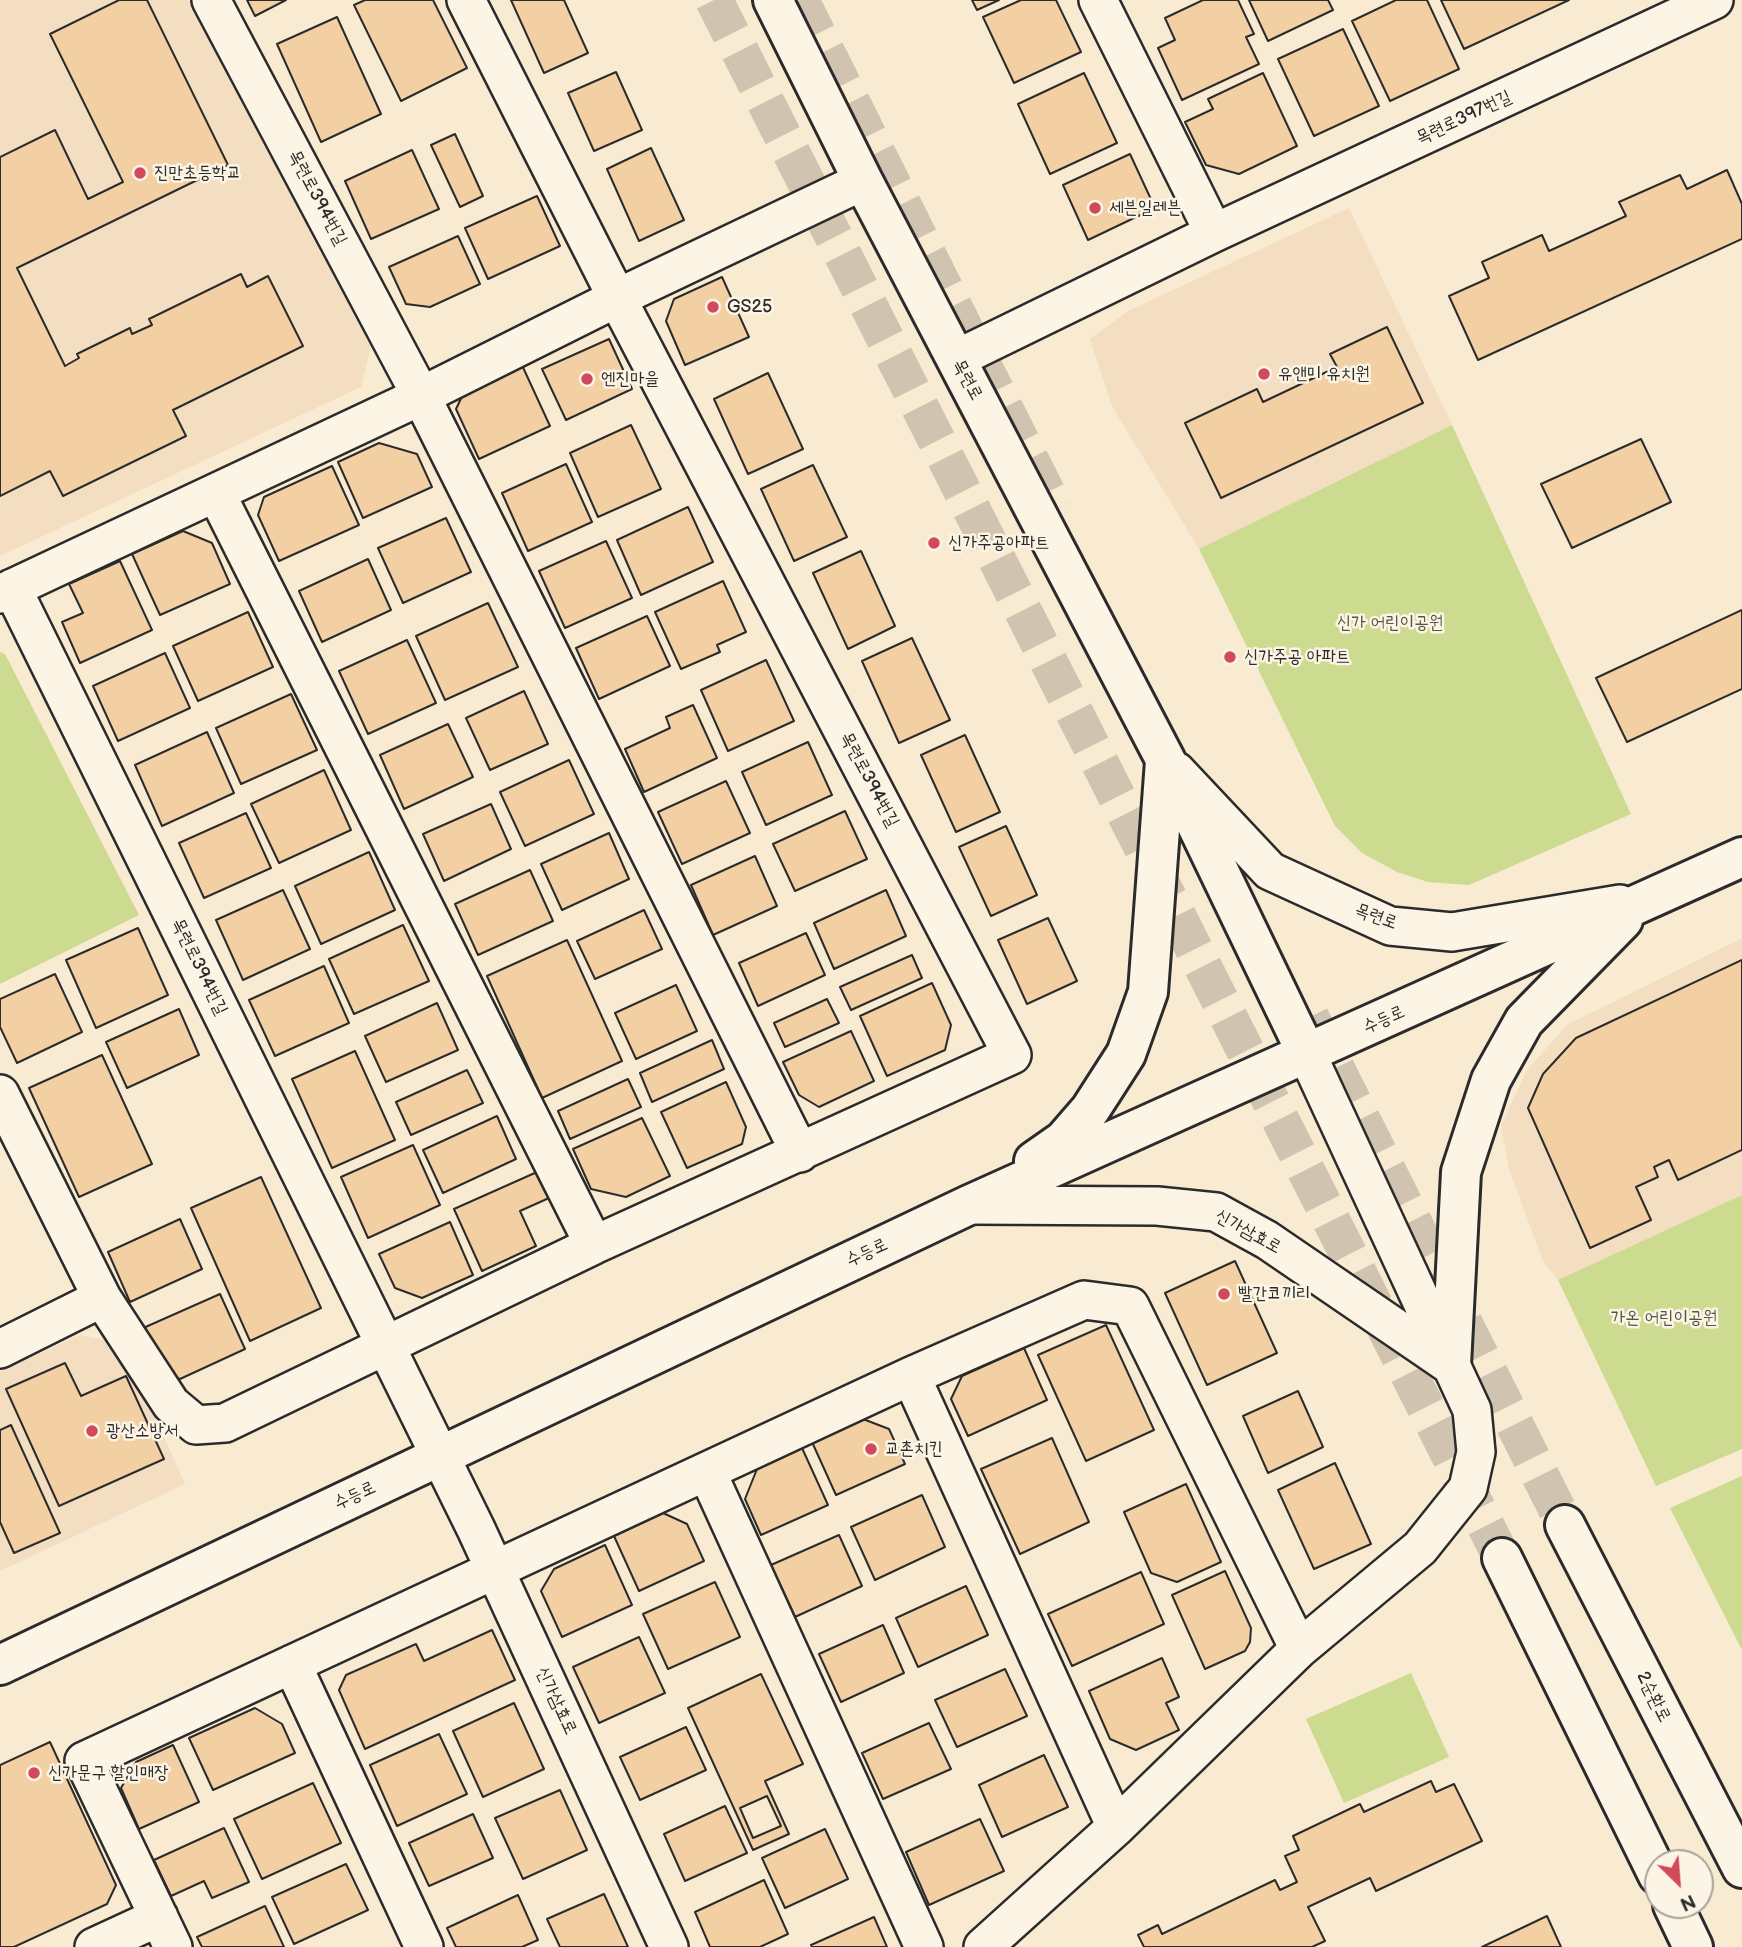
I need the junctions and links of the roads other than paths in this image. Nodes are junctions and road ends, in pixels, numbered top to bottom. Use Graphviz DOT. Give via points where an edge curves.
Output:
graph roads {
  1 [pos="211,0"];
  2 [pos="466,0"];
  3 [pos="773,0"];
  4 [pos="1714,0"];
  5 [pos="1107,3"];
  6 [pos="863,181"];
  7 [pos="1214,233"];
  8 [pos="617,298"];
  9 [pos="956,359"];
  10 [pos="421,396"];
  11 [pos="216,492"];
  12 [pos="6,591"];
  13 [pos="1165,759"];
  14 [pos="1742,858"];
  15 [pos="1641,901"];
  16 [pos="1307,1054"];
  17 [pos="0,1094"];
  18 [pos="800,1153"];
  19 [pos="969,1205"];
  20 [pos="594,1245"];
  21 [pos="102,1298"];
  22 [pos="386,1345"];
  23 [pos="0,1349"];
  24 [pos="1451,1365"];
  25 [pos="911,1376"];
  26 [pos="439,1456"];
  27 [pos="707,1472"];
  28 [pos="1565,1525"];
  29 [pos="1502,1558"];
  30 [pos="496,1570"];
  31 [pos="1298,1649"];
  32 [pos="292,1664"];
  33 [pos="0,1665"];
  34 [pos="1116,1827"];
  35 [pos="1645,1849"];
  36 [pos="1742,1868"];
  37 [pos="1680,1919"];
  38 [pos="166,1932"];
  39 [pos="94,1947"];
  40 [pos="424,1947"];
  41 [pos="669,1947"];
  42 [pos="924,1947"];
  43 [pos="983,1947"];
  44 [pos="1693,1947"];
  1 -- 10 [label="street, 목련로394번길"];
  2 -- 8 [label="street, 목련로394번길"];
  3 -- 6 [label="main road, 목련로"];
  4 -- 7 [label="street, 목련로397번길"];
  5 -- 7 [label="street"];
  6 -- 8 [label="street, 목련로394번길"];
  6 -- 9 [label="main road, 목련로"];
  7 -- 9 [label="street, 목련로397번길"];
  8 -- 10 [label="street, 목련로394번길"];
  8 -- 18 [label="street, 목련로394번길" via="1013,1055"];
  9 -- 13 [label="main road, 목련로"];
  10 -- 11 [label="street, 목련로394번길"];
  10 -- 18 [label="street, 목련로394번길"];
  11 -- 12 [label="street, 목련로394번길"];
  11 -- 20 [label="street"];
  12 -- 22 [label="street, 목련로394번길"];
  13 -- 15 [label="street, 목련로" via="1270,871 1390,926 1452,933"];
  13 -- 16 [label="main road, 목련로"];
  13 -- 19 [label="main road" via="1148,992 1126,1054 1090,1110 1064,1140"];
  14 -- 15 [label="main road, 수등로"];
  15 -- 16 [label="main road, 수등로"];
  15 -- 24 [label="main road" via="1524,1021 1491,1080 1461,1172"];
  16 -- 19 [label="main road, 수등로"];
  16 -- 24 [label="street"];
  17 -- 21 [label="street, 목련로394번길"];
  18 -- 20 [label="street, 목련로394번길"];
  19 -- 24 [label="street, 신가삼효로" via="1157,1206 1216,1212 1267,1240"];
  19 -- 26 [label="main road, 수등로"];
  20 -- 22 [label="street, 목련로394번길"];
  21 -- 22 [label="street, 목련로394번길" via="171,1404 196,1425 225,1423"];
  21 -- 23 [label="street"];
  22 -- 26 [label="street, 목련로394번길"];
  24 -- 31 [label="street" via="1472,1410 1476,1452 1468,1488 1420,1548"];
  25 -- 27 [label="street"];
  25 -- 31 [label="street" via="1084,1300 1130,1306"];
  25 -- 34 [label="street"];
  26 -- 30 [label="street, 신가삼효로"];
  26 -- 33 [label="main road, 수등로"];
  27 -- 30 [label="street"];
  27 -- 42 [label="street"];
  28 -- 36 [label="main road, 2순환로"];
  29 -- 35 [label="main road"];
  30 -- 32 [label="street"];
  30 -- 41 [label="street, 신가삼효로"];
  31 -- 34 [label="street"];
  32 -- 38 [label="street" via="84,1761"];
  32 -- 40 [label="street"];
  34 -- 43 [label="street"];
  37 -- 44 [label="main road"];
  38 -- 39 [label="street"];
}
